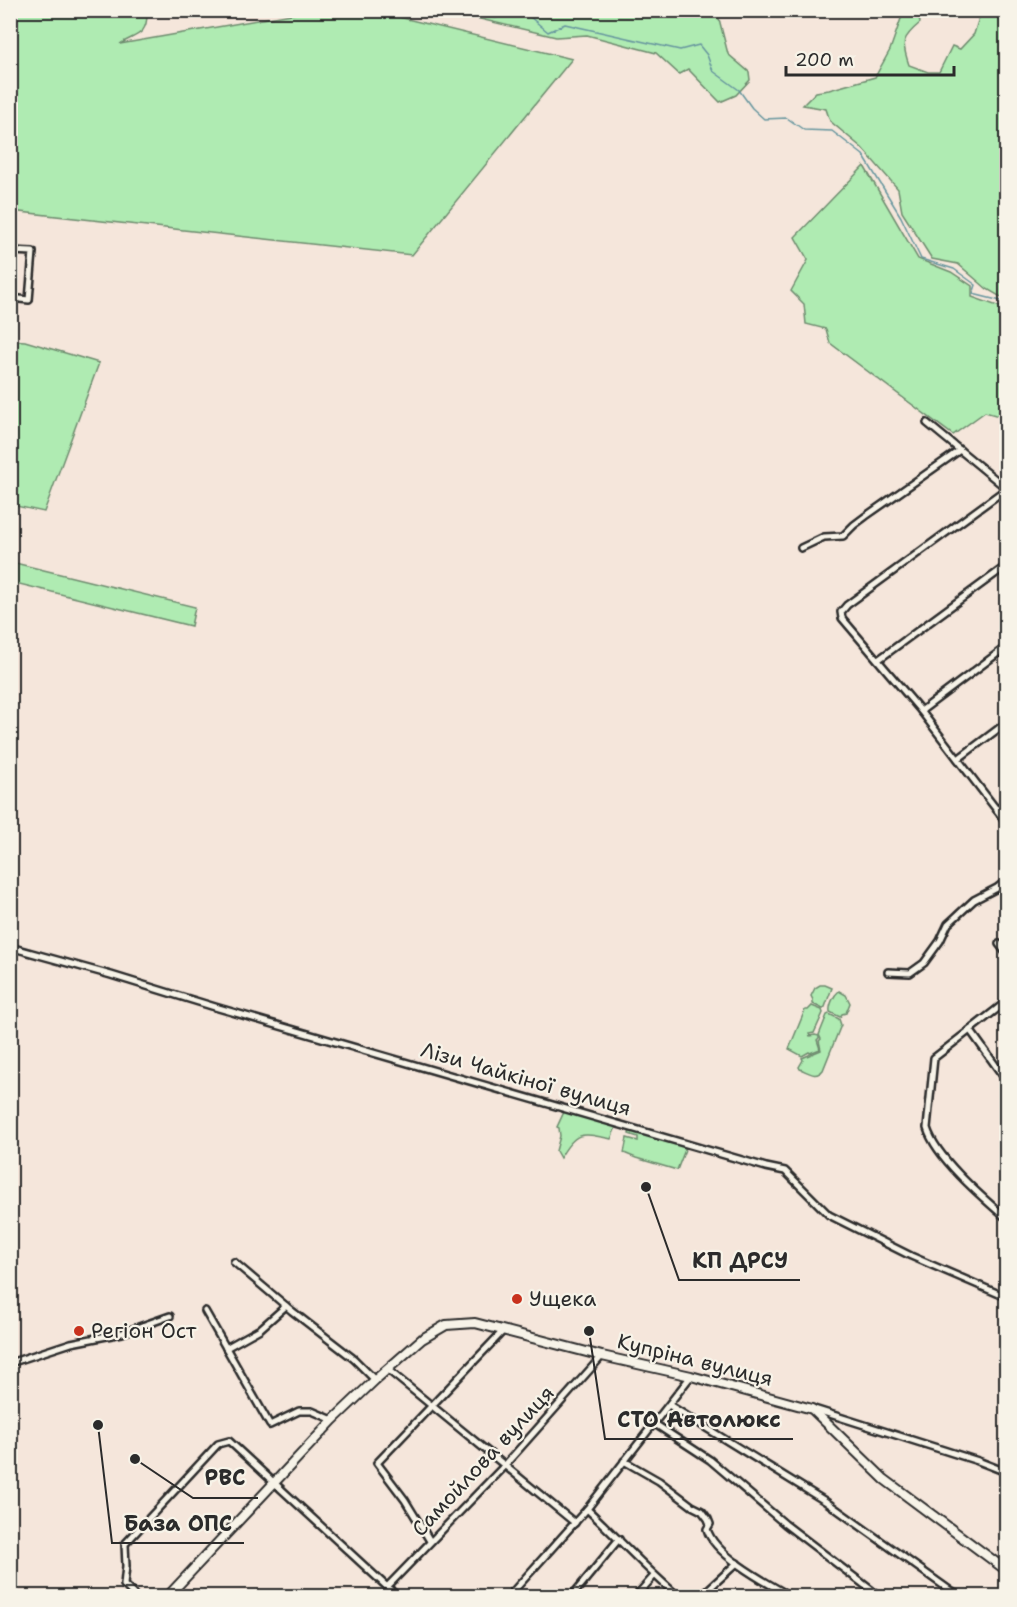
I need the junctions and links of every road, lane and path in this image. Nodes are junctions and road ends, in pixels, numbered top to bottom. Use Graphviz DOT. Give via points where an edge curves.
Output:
graph roads {
  1 [pos="10,251"];
  2 [pos="10,298"];
  3 [pos="927,423"];
  4 [pos="960,450"];
  5 [pos="1006,489"];
  6 [pos="801,548"];
  7 [pos="1006,566"];
  8 [pos="1006,647"];
  9 [pos="878,660"];
  10 [pos="921,711"];
  11 [pos="1006,723"];
  12 [pos="958,759"];
  13 [pos="1006,803"];
  14 [pos="997,810"];
  15 [pos="1006,822"];
  16 [pos="1006,881"];
  17 [pos="999,944"];
  18 [pos="10,947"];
  19 [pos="1006,953"];
  20 [pos="888,972"];
  21 [pos="1006,1002"];
  22 [pos="970,1030"];
  23 [pos="1006,1080"];
  24 [pos="1006,1218"];
  25 [pos="234,1262"];
  26 [pos="1006,1297"];
  27 [pos="286,1306"];
  28 [pos="205,1311"];
  29 [pos="170,1316"];
  30 [pos="504,1330"];
  31 [pos="226,1348"];
  32 [pos="602,1356"];
  33 [pos="10,1363"];
  34 [pos="387,1369"];
  35 [pos="691,1376"];
  36 [pos="375,1380"];
  37 [pos="669,1405"];
  38 [pos="431,1406"];
  39 [pos="812,1409"];
  40 [pos="333,1420"];
  41 [pos="655,1424"];
  42 [pos="624,1461"];
  43 [pos="504,1465"];
  44 [pos="1006,1472"];
  45 [pos="274,1482"];
  46 [pos="587,1509"];
  47 [pos="575,1523"];
  48 [pos="619,1539"];
  49 [pos="430,1541"];
  50 [pos="737,1563"];
  51 [pos="1006,1570"];
  52 [pos="654,1576"];
  53 [pos="387,1587"];
  54 [pos="135,1596"];
  55 [pos="168,1596"];
  56 [pos="397,1596"];
  57 [pos="510,1596"];
  58 [pos="572,1596"];
  59 [pos="636,1596"];
  60 [pos="678,1596"];
  61 [pos="701,1596"];
  62 [pos="788,1596"];
  63 [pos="879,1596"];
  64 [pos="958,1596"];
  1 -- 2 [label="street" via="33,252 29,300"];
  3 -- 4 [label="street"];
  4 -- 5 [label="street"];
  4 -- 6 [label="street" via="843,536 824,537"];
  5 -- 9 [label="street" via="841,612"];
  7 -- 9 [label="street"];
  8 -- 10 [label="street"];
  9 -- 10 [label="street"];
  10 -- 12 [label="street"];
  11 -- 12 [label="street"];
  12 -- 14 [label="street"];
  13 -- 14 [label="street"];
  14 -- 15 [label="street"];
  16 -- 20 [label="street" via="974,900 948,924 924,963 910,973"];
  17 -- 19 [label="street"];
  18 -- 26 [label="street, Лізи Чайкіної вулиця" via="785,1171 828,1215"];
  21 -- 22 [label="street"];
  22 -- 23 [label="street"];
  22 -- 24 [label="street" via="934,1058 927,1128 942,1155"];
  25 -- 27 [label="street"];
  27 -- 31 [label="street" via="260,1329"];
  27 -- 36 [label="street"];
  28 -- 31 [label="street"];
  29 -- 33 [label="street"];
  30 -- 32 [label="main road, Купріна вулиця"];
  30 -- 34 [label="main road, Купріна вулиця" via="475,1323 446,1325 422,1339"];
  30 -- 38 [label="street"];
  31 -- 40 [label="street" via="270,1425 299,1411 312,1411"];
  32 -- 35 [label="main road, Купріна вулиця"];
  32 -- 43 [label="street, Самойлова вулиця"];
  34 -- 36 [label="main road, Купріна вулиця"];
  34 -- 38 [label="street"];
  35 -- 37 [label="street"];
  35 -- 39 [label="main road, Купріна вулиця"];
  36 -- 40 [label="main road, Купріна вулиця"];
  37 -- 41 [label="street"];
  37 -- 64 [label="street" via="825,1501"];
  38 -- 43 [label="street"];
  38 -- 49 [label="street" via="377,1463"];
  39 -- 44 [label="street, Купріна вулиця"];
  39 -- 51 [label="main road, Купріна вулиця" via="885,1479"];
  40 -- 45 [label="main road, Купріна вулиця"];
  41 -- 42 [label="street"];
  41 -- 63 [label="street" via="710,1460"];
  42 -- 46 [label="street"];
  42 -- 50 [label="street" via="702,1511 710,1524 708,1534"];
  43 -- 47 [label="street"];
  43 -- 49 [label="street, Самойлова вулиця"];
  45 -- 53 [label="street"];
  45 -- 54 [label="street" via="229,1441 218,1444 125,1544 124,1585"];
  45 -- 55 [label="main road, Купріна вулиця"];
  46 -- 47 [label="street"];
  46 -- 48 [label="street"];
  47 -- 57 [label="street"];
  48 -- 52 [label="street"];
  48 -- 58 [label="street"];
  49 -- 53 [label="street, Самойлова вулиця"];
  50 -- 61 [label="street"];
  50 -- 62 [label="street"];
  52 -- 59 [label="street"];
  52 -- 60 [label="street"];
  53 -- 56 [label="street"];
}
